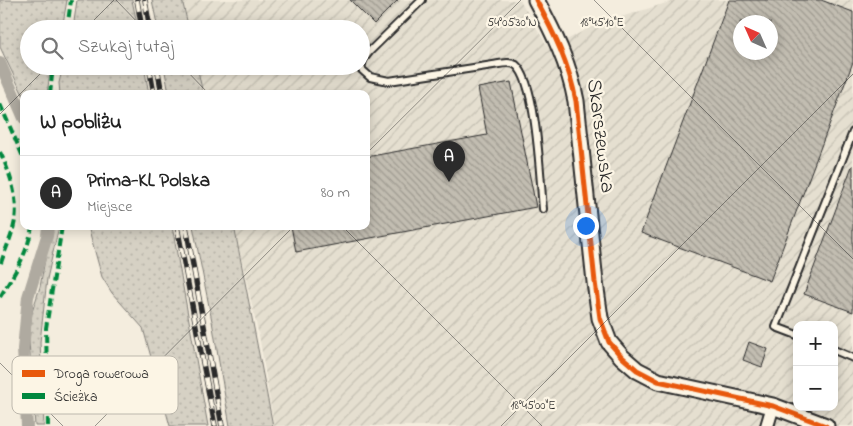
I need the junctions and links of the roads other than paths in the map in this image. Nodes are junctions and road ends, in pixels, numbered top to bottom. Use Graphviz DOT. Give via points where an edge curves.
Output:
graph roads {
  1 [pos="422,0"];
  2 [pos="536,0"];
  3 [pos="370,50"];
  4 [pos="368,75"];
  5 [pos="853,132"];
  6 [pos="543,209"];
  7 [pos="793,334"];
  8 [pos="838,352"];
  9 [pos="853,358"];
  10 [pos="773,406"];
  11 [pos="766,426"];
  12 [pos="826,426"];
  1 -- 3 [label="lane"];
  2 -- 10 [label="street, Skarszewska" via="554,32 571,74 594,282 600,318 610,342 637,370 658,381"];
  4 -- 6 [label="lane" via="389,81 508,63 515,65 525,78 534,112"];
  5 -- 7 [label="lane" via="776,327"];
  8 -- 9 [label="lane"];
  10 -- 11 [label="street"];
  10 -- 12 [label="street, Skarszewska"];
}
